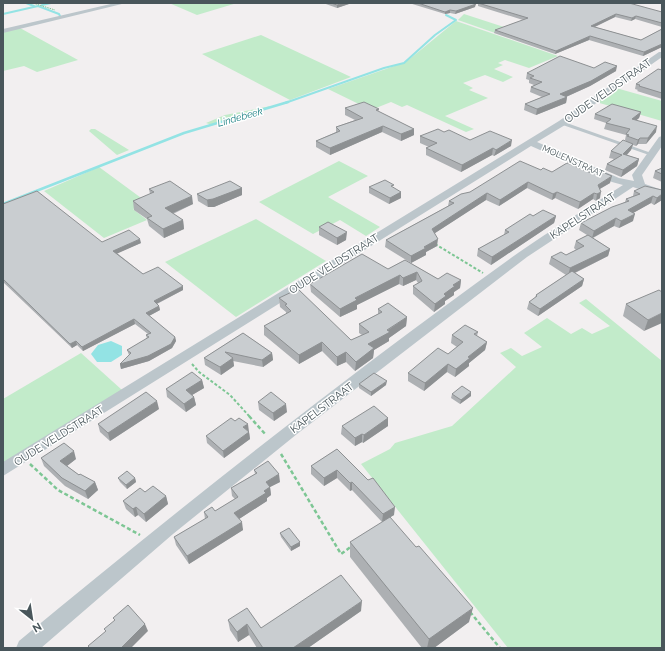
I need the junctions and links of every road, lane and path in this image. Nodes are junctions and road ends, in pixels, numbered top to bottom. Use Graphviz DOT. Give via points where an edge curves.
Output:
graph roads {
  1 [pos="33,3"];
  2 [pos="123,3"];
  3 [pos="64,17"];
  4 [pos="3,31"];
  5 [pos="662,54"];
  6 [pos="562,123"];
  7 [pos="662,139"];
  8 [pos="529,142"];
  9 [pos="651,154"];
  10 [pos="636,185"];
  11 [pos="662,194"];
  12 [pos="429,240"];
  13 [pos="492,279"];
  14 [pos="186,357"];
  15 [pos="275,443"];
  16 [pos="24,458"];
  17 [pos="3,470"];
  18 [pos="152,542"];
  19 [pos="358,542"];
  20 [pos="467,609"];
  21 [pos="26,648"];
  22 [pos="500,648"];
  1 -- 3 [label="path" via="55,10"];
  2 -- 3 [label="street"];
  3 -- 4 [label="street"];
  5 -- 6 [label="street, OUDE VELDSTRAAT"];
  6 -- 8 [label="street, OUDE VELDSTRAAT"];
  6 -- 9 [label="lane"];
  7 -- 9 [label="street"];
  8 -- 10 [label="street, MOLENSTRAAT" via="616,180"];
  8 -- 14 [label="street, OUDE VELDSTRAAT"];
  9 -- 10 [label="street" via="637,176"];
  10 -- 11 [label="street, MOLENSTRAAT"];
  10 -- 13 [label="street, KAPELSTRAAT" via="523,255"];
  12 -- 13 [label="path"];
  13 -- 15 [label="street, KAPELSTRAAT"];
  14 -- 15 [label="path" via="199,372 230,395"];
  14 -- 16 [label="street, OUDE VELDSTRAAT"];
  15 -- 18 [label="street, KAPELSTRAAT"];
  15 -- 19 [label="path" via="341,554"];
  16 -- 17 [label="street, OUDE VELDSTRAAT"];
  16 -- 18 [label="path" via="58,490"];
  18 -- 21 [label="street, KAPELSTRAAT"];
  20 -- 22 [label="path"];
}
